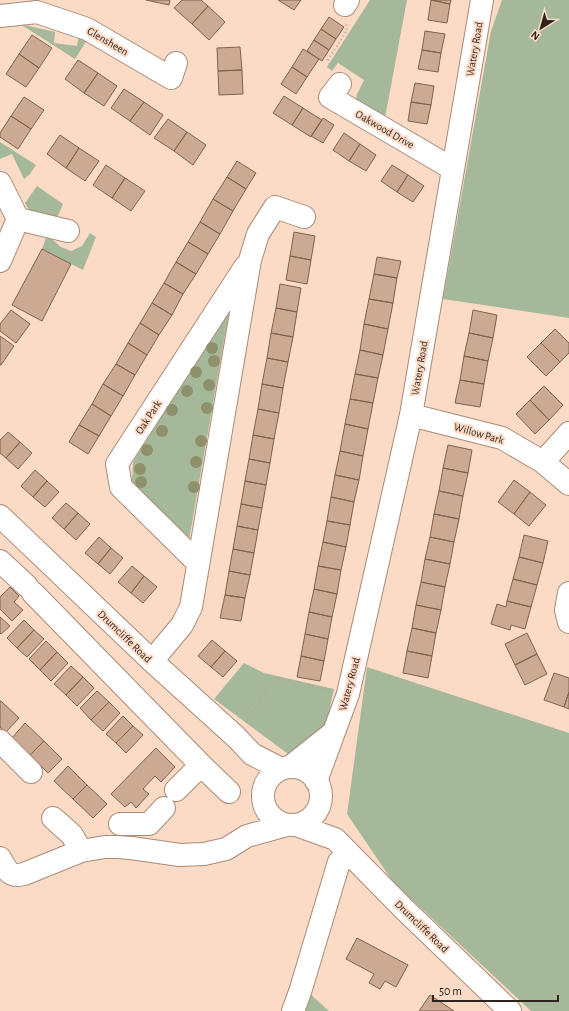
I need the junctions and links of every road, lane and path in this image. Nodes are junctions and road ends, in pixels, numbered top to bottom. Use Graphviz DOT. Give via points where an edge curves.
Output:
graph roads {
  1 [pos="482,0"];
  2 [pos="347,3"];
  3 [pos="0,16"];
  4 [pos="176,62"];
  5 [pos="340,84"];
  6 [pos="453,169"];
  7 [pos="0,184"];
  8 [pos="304,217"];
  9 [pos="18,219"];
  10 [pos="68,231"];
  11 [pos="250,260"];
  12 [pos="0,261"];
  13 [pos="411,415"];
  14 [pos="569,433"];
  15 [pos="543,462"];
  16 [pos="569,484"];
  17 [pos="0,516"];
  18 [pos="0,560"];
  19 [pos="198,563"];
  20 [pos="569,593"];
  21 [pos="82,594"];
  22 [pos="58,619"];
  23 [pos="569,622"];
  24 [pos="152,661"];
  25 [pos="348,694"];
  26 [pos="335,731"];
  27 [pos="236,737"];
  28 [pos="0,741"];
  29 [pos="252,754"];
  30 [pos="201,765"];
  31 [pos="286,768"];
  32 [pos="31,772"];
  33 [pos="319,789"];
  34 [pos="176,790"];
  35 [pos="229,792"];
  36 [pos="263,794"];
  37 [pos="164,808"];
  38 [pos="53,818"];
  39 [pos="120,824"];
  40 [pos="149,824"];
  41 [pos="291,825"];
  42 [pos="247,836"];
  43 [pos="341,846"];
  44 [pos="149,850"];
  45 [pos="81,851"];
  46 [pos="0,858"];
  47 [pos="292,1011"];
  48 [pos="510,1011"];
  1 -- 6 [label="street, Watery Road"];
  2 -- 5 [label="path" via="347,30 328,60"];
  3 -- 4 [label="street, Glensheen" via="37,12 87,29 171,78"];
  5 -- 6 [label="street, Oakwood Drive" via="330,97"];
  6 -- 13 [label="street, Watery Road"];
  7 -- 9 [label="street"];
  8 -- 11 [label="street, Oak Park" via="275,207 258,234"];
  9 -- 10 [label="street"];
  9 -- 12 [label="street"];
  11 -- 19 [label="street, Oak Park"];
  11 -- 19 [label="street, Oak Park" via="117,464 121,487"];
  13 -- 15 [label="street, Willow Park" via="502,438"];
  13 -- 25 [label="street, Watery Road"];
  14 -- 15 [label="street"];
  15 -- 16 [label="street, Willow Park"];
  17 -- 21 [label="street, Drumcliffe Road"];
  18 -- 22 [label="street"];
  19 -- 24 [label="street, Oak Park" via="191,607 182,625"];
  20 -- 23 [label="street" via="566,610"];
  21 -- 22 [label="street"];
  21 -- 24 [label="street, Drumcliffe Road"];
  22 -- 30 [label="street"];
  24 -- 27 [label="street, Drumcliffe Road"];
  25 -- 26 [label="street, Watery Road"];
  25 -- 27 [label="path" via="274,678"];
  26 -- 31 [label="street"];
  26 -- 33 [label="street, Watery Road"];
  27 -- 29 [label="street, Drumcliffe Road"];
  28 -- 32 [label="street"];
  29 -- 31 [label="street, Drumcliffe Road"];
  29 -- 36 [label="street, Drumcliffe Road"];
  30 -- 34 [label="street"];
  30 -- 35 [label="street"];
  31 -- 33 [label="street, Drumcliffe Road" via="298,768 312,775"];
  31 -- 36 [label="street" via="270,777"];
  33 -- 41 [label="street" via="318,807 313,815 306,822"];
  33 -- 43 [label="street, Drumcliffe Road"];
  36 -- 41 [label="street, Drumcliffe Road" via="265,808 270,816"];
  36 -- 42 [label="street"];
  37 -- 40 [label="street"];
  38 -- 45 [label="street" via="72,835"];
  39 -- 40 [label="street"];
  40 -- 44 [label="street"];
  41 -- 42 [label="street"];
  41 -- 43 [label="street, Drumcliffe Road"];
  42 -- 44 [label="street" via="226,849 204,854 180,855"];
  43 -- 47 [label="street" via="339,862"];
  43 -- 48 [label="street, Drumcliffe Road"];
  44 -- 45 [label="street" via="105,847"];
  45 -- 46 [label="street" via="18,875 11,874"];
}
